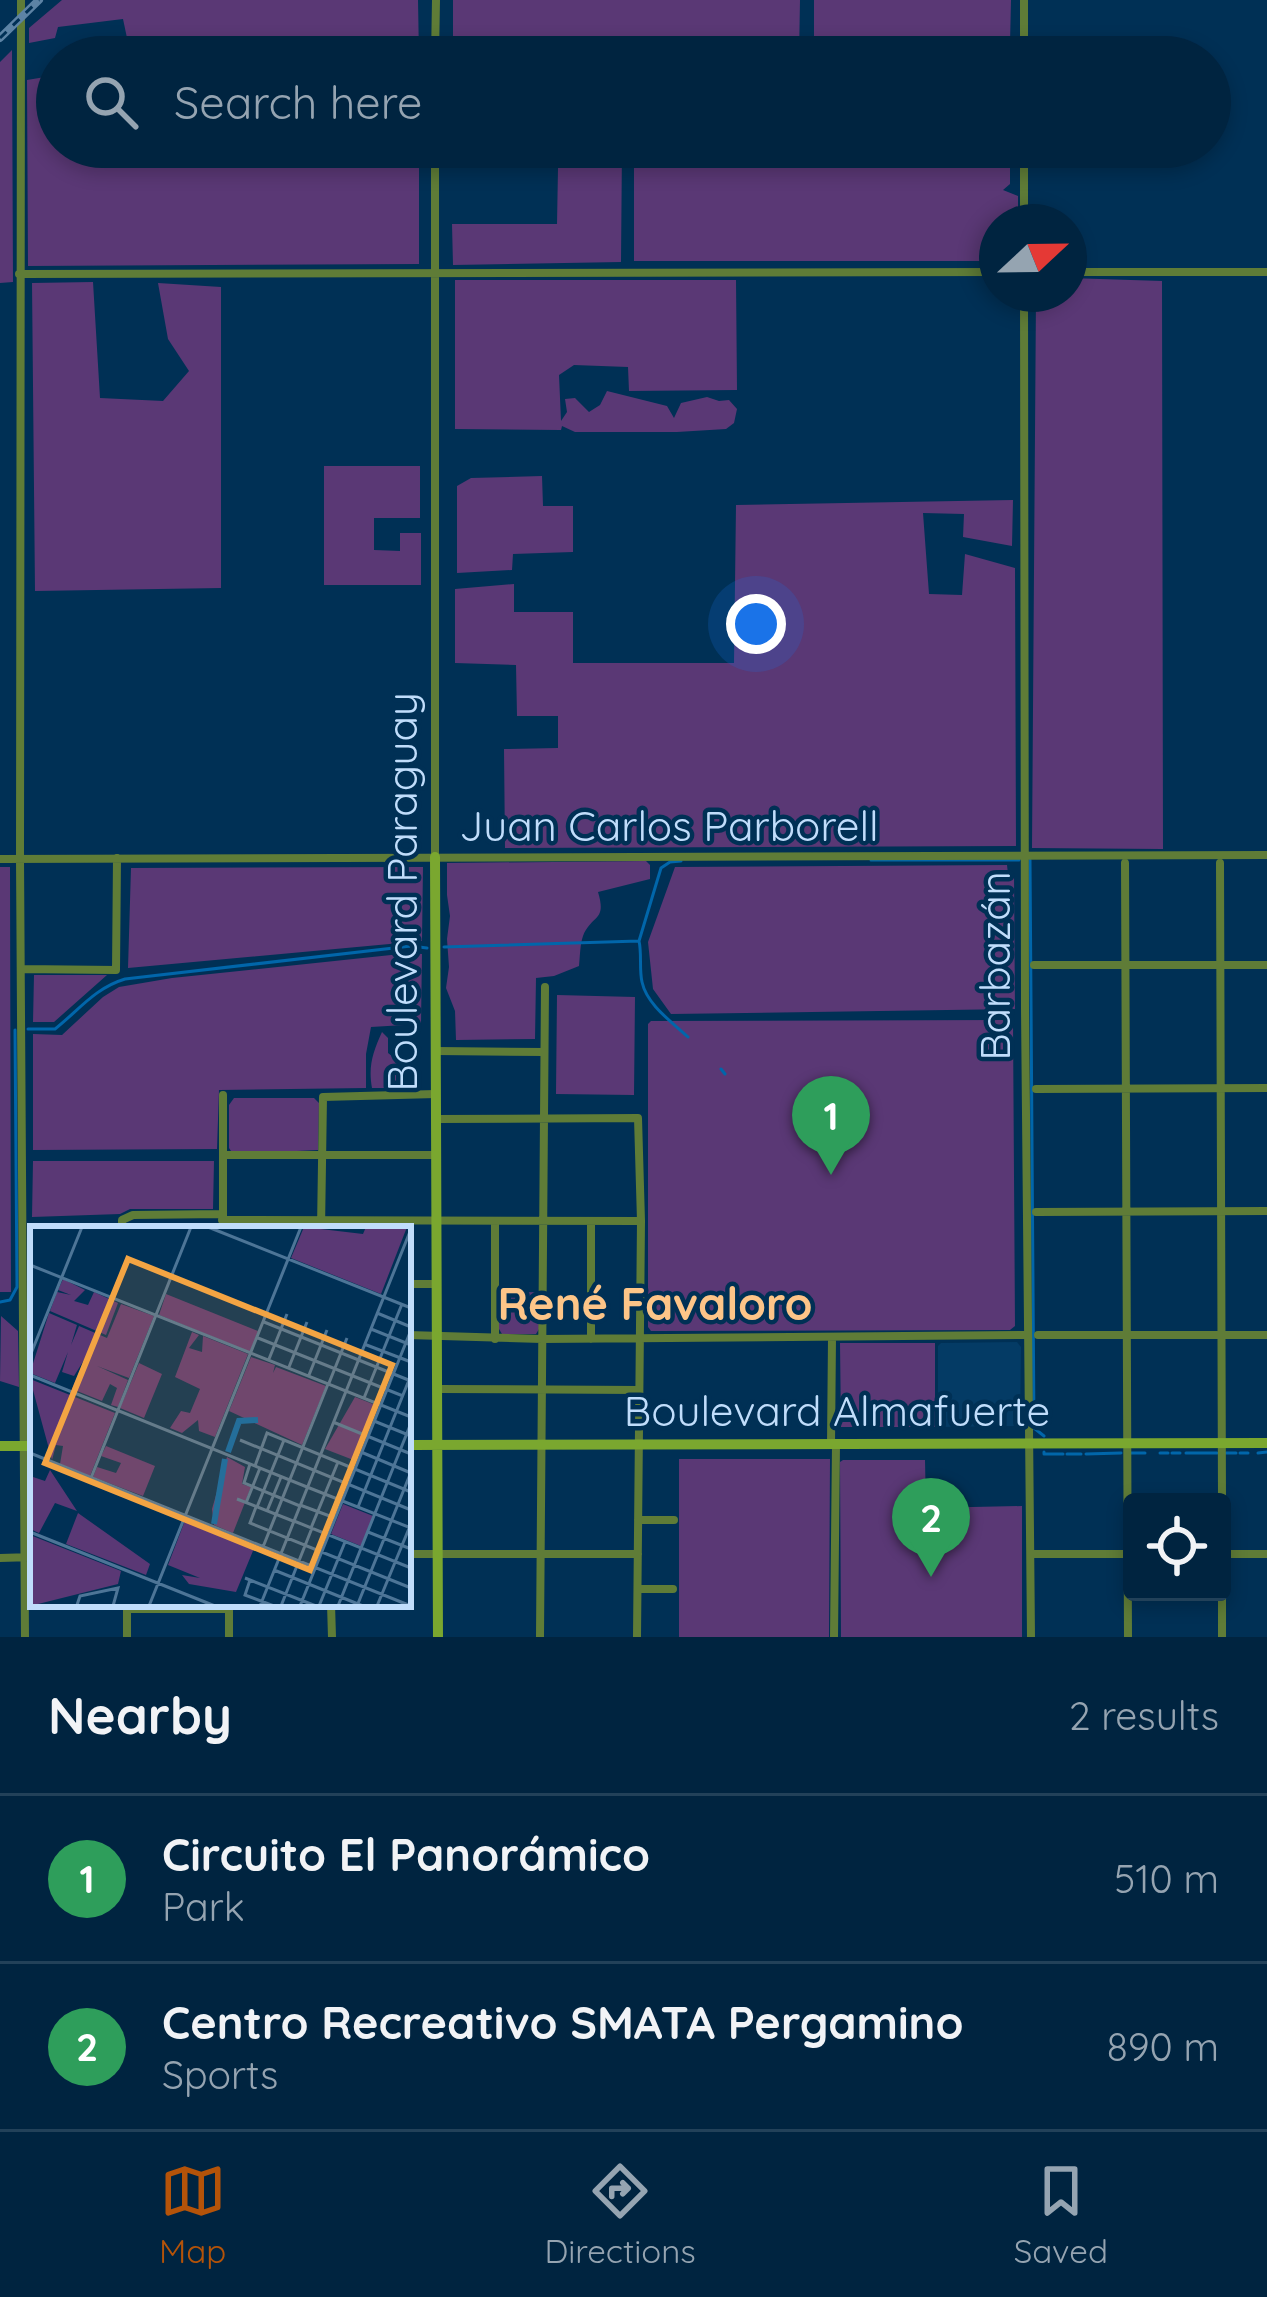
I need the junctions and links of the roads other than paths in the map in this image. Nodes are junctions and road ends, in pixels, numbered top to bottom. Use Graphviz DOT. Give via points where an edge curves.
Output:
graph roads {
  1 [pos="21,0"];
  2 [pos="436,0"];
  3 [pos="1024,0"];
  4 [pos="435,36"];
  5 [pos="1024,36"];
  6 [pos="435,168"];
  7 [pos="1024,168"];
  8 [pos="1024,204"];
  9 [pos="434,272"];
  10 [pos="979,272"];
  11 [pos="1087,272"];
  12 [pos="1267,272"];
  13 [pos="19,274"];
  14 [pos="1024,312"];
  15 [pos="1024,854"];
  16 [pos="1267,855"];
  17 [pos="435,857"];
  18 [pos="117,858"];
  19 [pos="0,859"];
  20 [pos="20,859"];
  21 [pos="1125,863"];
  22 [pos="1220,863"];
  23 [pos="1034,965"];
  24 [pos="1125,965"];
  25 [pos="1220,965"];
  26 [pos="1267,965"];
  27 [pos="21,969"];
  28 [pos="545,988"];
  29 [pos="436,1052"];
  30 [pos="544,1052"];
  31 [pos="1124,1088"];
  32 [pos="1221,1088"];
  33 [pos="1267,1088"];
  34 [pos="1036,1089"];
  35 [pos="436,1094"];
  36 [pos="223,1095"];
  37 [pos="543,1118"];
  38 [pos="436,1119"];
  39 [pos="223,1155"];
  40 [pos="321,1155"];
  41 [pos="436,1155"];
  42 [pos="1267,1211"];
  43 [pos="1036,1212"];
  44 [pos="1125,1212"];
  45 [pos="1220,1212"];
  46 [pos="437,1220"];
  47 [pos="222,1221"];
  48 [pos="640,1221"];
  49 [pos="495,1222"];
  50 [pos="542,1222"];
  51 [pos="591,1222"];
  52 [pos="122,1224"];
  53 [pos="321,1224"];
  54 [pos="411,1284"];
  55 [pos="436,1284"];
  56 [pos="411,1335"];
  57 [pos="1033,1335"];
  58 [pos="1221,1335"];
  59 [pos="1267,1335"];
  60 [pos="29,1336"];
  61 [pos="437,1336"];
  62 [pos="1125,1336"];
  63 [pos="639,1337"];
  64 [pos="495,1339"];
  65 [pos="542,1339"];
  66 [pos="591,1339"];
  67 [pos="832,1339"];
  68 [pos="438,1389"];
  69 [pos="543,1390"];
  70 [pos="639,1390"];
  71 [pos="1030,1443"];
  72 [pos="1222,1443"];
  73 [pos="1267,1443"];
  74 [pos="638,1444"];
  75 [pos="834,1444"];
  76 [pos="1125,1444"];
  77 [pos="411,1445"];
  78 [pos="438,1445"];
  79 [pos="542,1445"];
  80 [pos="0,1446"];
  81 [pos="28,1446"];
  82 [pos="1127,1493"];
  83 [pos="1222,1493"];
  84 [pos="638,1520"];
  85 [pos="674,1520"];
  86 [pos="540,1553"];
  87 [pos="638,1553"];
  88 [pos="411,1554"];
  89 [pos="438,1554"];
  90 [pos="1031,1554"];
  91 [pos="1123,1554"];
  92 [pos="1231,1554"];
  93 [pos="1267,1554"];
  94 [pos="29,1557"];
  95 [pos="0,1558"];
  96 [pos="638,1589"];
  97 [pos="673,1589"];
  98 [pos="1128,1601"];
  99 [pos="1222,1601"];
  100 [pos="331,1607"];
  101 [pos="26,1637"];
  102 [pos="332,1637"];
  103 [pos="438,1637"];
  104 [pos="540,1637"];
  105 [pos="637,1637"];
  106 [pos="834,1637"];
  107 [pos="1031,1637"];
  108 [pos="1127,1637"];
  109 [pos="1222,1637"];
  1 -- 13 [label="street"];
  2 -- 4 [label="street"];
  3 -- 5 [label="street"];
  6 -- 9 [label="street, Boulevard Paraguay"];
  7 -- 8 [label="street"];
  9 -- 10 [label="street"];
  9 -- 13 [label="street"];
  9 -- 17 [label="street, Boulevard Paraguay"];
  11 -- 12 [label="street"];
  13 -- 20 [label="street"];
  14 -- 15 [label="street, Barbazán"];
  15 -- 16 [label="street, Juan Carlos Parborell"];
  15 -- 17 [label="street, Juan Carlos Parborell"];
  15 -- 57 [label="street, Barbazán"];
  17 -- 18 [label="street, Juan Carlos Parborell"];
  17 -- 29 [label="main road, Boulevard Paraguay"];
  18 -- 20 [label="street, Juan Carlos Parborell"];
  18 -- 27 [label="street" via="116,970"];
  19 -- 20 [label="street, Juan Carlos Parborell"];
  20 -- 27 [label="street"];
  21 -- 24 [label="street"];
  22 -- 25 [label="street"];
  23 -- 24 [label="street"];
  24 -- 25 [label="street"];
  24 -- 31 [label="street"];
  25 -- 26 [label="street"];
  25 -- 32 [label="street"];
  27 -- 60 [label="street"];
  28 -- 30 [label="street"];
  29 -- 30 [label="street"];
  29 -- 35 [label="main road, Boulevard Paraguay"];
  30 -- 37 [label="street"];
  31 -- 32 [label="street"];
  31 -- 34 [label="street"];
  31 -- 44 [label="street"];
  32 -- 33 [label="street"];
  32 -- 45 [label="street"];
  35 -- 38 [label="main road, Boulevard Paraguay"];
  35 -- 40 [label="street" via="323,1097"];
  36 -- 39 [label="street"];
  37 -- 38 [label="street"];
  37 -- 48 [label="street" via="638,1118"];
  37 -- 50 [label="street"];
  38 -- 41 [label="main road, Boulevard Paraguay"];
  39 -- 40 [label="street"];
  39 -- 47 [label="street"];
  40 -- 41 [label="street"];
  40 -- 53 [label="street"];
  41 -- 46 [label="main road, Boulevard Paraguay"];
  42 -- 45 [label="street"];
  43 -- 44 [label="street"];
  44 -- 45 [label="street"];
  44 -- 62 [label="street"];
  45 -- 58 [label="street"];
  46 -- 49 [label="street"];
  46 -- 53 [label="street"];
  46 -- 55 [label="main road, Boulevard Paraguay"];
  47 -- 52 [label="street" via="133,1214"];
  47 -- 53 [label="street"];
  48 -- 51 [label="street"];
  48 -- 63 [label="street"];
  49 -- 50 [label="street"];
  49 -- 64 [label="street"];
  50 -- 51 [label="street"];
  50 -- 65 [label="street"];
  51 -- 66 [label="street"];
  54 -- 55 [label="street"];
  55 -- 61 [label="main road, Boulevard Paraguay"];
  56 -- 61 [label="street"];
  57 -- 62 [label="street"];
  57 -- 67 [label="street"];
  57 -- 71 [label="street, Barbazán"];
  58 -- 59 [label="street"];
  58 -- 62 [label="street"];
  58 -- 72 [label="street"];
  60 -- 81 [label="street"];
  61 -- 64 [label="street"];
  61 -- 68 [label="main road, Boulevard Paraguay"];
  62 -- 76 [label="street"];
  63 -- 66 [label="street"];
  63 -- 67 [label="street"];
  63 -- 70 [label="street"];
  64 -- 65 [label="street"];
  65 -- 66 [label="street"];
  65 -- 69 [label="street"];
  67 -- 75 [label="street"];
  68 -- 69 [label="street"];
  68 -- 78 [label="main road, Boulevard Paraguay"];
  69 -- 70 [label="street"];
  69 -- 79 [label="street"];
  70 -- 74 [label="street"];
  71 -- 75 [label="main road, Boulevard Almafuerte"];
  71 -- 76 [label="main road, Boulevard Almafuerte"];
  71 -- 90 [label="street, Barbazán"];
  72 -- 73 [label="main road, Boulevard Almafuerte"];
  72 -- 76 [label="main road, Boulevard Almafuerte"];
  72 -- 83 [label="street"];
  74 -- 75 [label="main road, Boulevard Almafuerte"];
  74 -- 79 [label="main road, Boulevard Almafuerte"];
  74 -- 84 [label="street"];
  75 -- 106 [label="street"];
  76 -- 82 [label="street"];
  77 -- 78 [label="main road, Boulevard Almafuerte"];
  78 -- 79 [label="main road, Boulevard Almafuerte"];
  78 -- 89 [label="main road, Boulevard Paraguay"];
  79 -- 86 [label="street"];
  80 -- 81 [label="main road"];
  81 -- 94 [label="street"];
  84 -- 85 [label="street"];
  84 -- 87 [label="street"];
  86 -- 87 [label="street"];
  86 -- 89 [label="street"];
  86 -- 104 [label="street"];
  87 -- 96 [label="street"];
  88 -- 89 [label="street"];
  89 -- 103 [label="main road, Boulevard Paraguay"];
  90 -- 91 [label="street"];
  90 -- 107 [label="street, Barbazán"];
  92 -- 93 [label="street"];
  94 -- 95 [label="street"];
  94 -- 101 [label="street"];
  96 -- 97 [label="street"];
  96 -- 105 [label="street"];
  98 -- 108 [label="street"];
  99 -- 109 [label="street"];
  100 -- 102 [label="street"];
}
